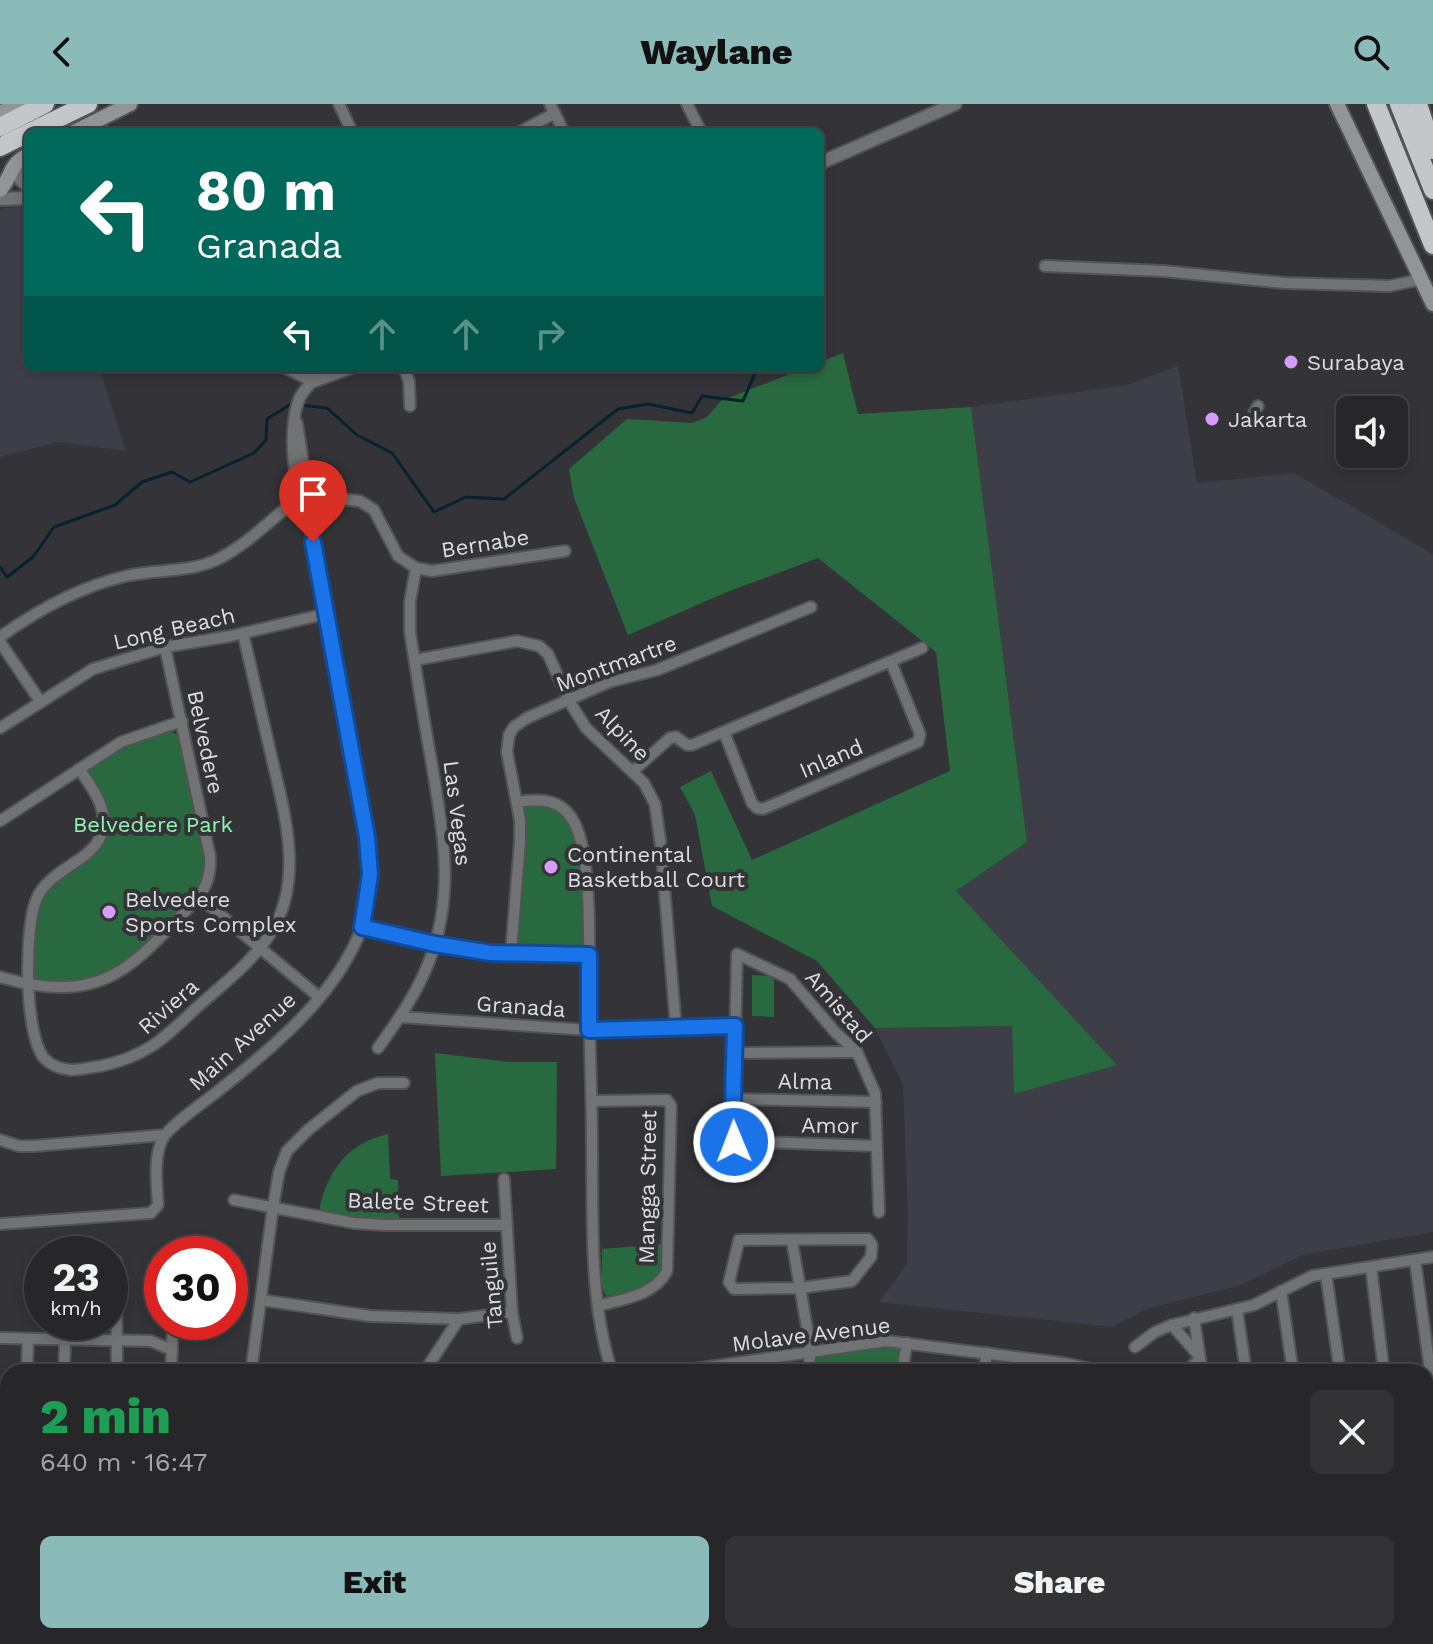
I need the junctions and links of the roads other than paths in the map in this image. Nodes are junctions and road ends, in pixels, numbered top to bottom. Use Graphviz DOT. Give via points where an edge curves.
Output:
graph roads {
  1 [pos="18,104"];
  2 [pos="45,104"];
  3 [pos="88,104"];
  4 [pos="130,104"];
  5 [pos="339,104"];
  6 [pos="687,104"];
  7 [pos="955,104"];
  8 [pos="1337,104"];
  9 [pos="1363,104"];
  10 [pos="1376,104"];
  11 [pos="1399,104"];
  12 [pos="1418,104"];
  13 [pos="552,108"];
  14 [pos="0,113"];
  15 [pos="0,127"];
  16 [pos="39,128"];
  17 [pos="82,128"];
  18 [pos="350,128"];
  19 [pos="525,128"];
  20 [pos="562,128"];
  21 [pos="699,128"];
  22 [pos="24,135"];
  23 [pos="1389,136"];
  24 [pos="0,147"];
  25 [pos="1433,150"];
  26 [pos="24,157"];
  27 [pos="824,161"];
  28 [pos="24,182"];
  29 [pos="0,190"];
  30 [pos="1433,190"];
  31 [pos="24,198"];
  32 [pos="0,199"];
  33 [pos="1433,245"];
  34 [pos="1045,266"];
  35 [pos="1422,279"];
  36 [pos="1433,304"];
  37 [pos="296,372"];
  38 [pos="338,372"];
  39 [pos="406,372"];
  40 [pos="313,381"];
  41 [pos="410,406"];
  42 [pos="306,503"];
  43 [pos="565,551"];
  44 [pos="416,568"];
  45 [pos="811,607"];
  46 [pos="325,614"];
  47 [pos="243,633"];
  48 [pos="0,640"];
  49 [pos="165,647"];
  50 [pos="922,648"];
  51 [pos="415,660"];
  52 [pos="891,662"];
  53 [pos="40,701"];
  54 [pos="569,701"];
  55 [pos="182,721"];
  56 [pos="0,728"];
  57 [pos="724,732"];
  58 [pos="79,769"];
  59 [pos="633,771"];
  60 [pos="517,802"];
  61 [pos="0,821"];
  62 [pos="199,897"];
  63 [pos="362,927"];
  64 [pos="435,944"];
  65 [pos="259,949"];
  66 [pos="511,953"];
  67 [pos="589,955"];
  68 [pos="0,977"];
  69 [pos="27,984"];
  70 [pos="319,997"];
  71 [pos="401,1017"];
  72 [pos="735,1026"];
  73 [pos="676,1028"];
  74 [pos="589,1030"];
  75 [pos="378,1048"];
  76 [pos="857,1052"];
  77 [pos="735,1053"];
  78 [pos="404,1083"];
  79 [pos="734,1099"];
  80 [pos="592,1101"];
  81 [pos="876,1102"];
  82 [pos="164,1135"];
  83 [pos="0,1140"];
  84 [pos="876,1146"];
  85 [pos="504,1179"];
  86 [pos="234,1200"];
  87 [pos="273,1207"];
  88 [pos="879,1212"];
  89 [pos="0,1224"];
  90 [pos="506,1225"];
  91 [pos="792,1241"];
  92 [pos="1433,1257"];
  93 [pos="1415,1260"];
  94 [pos="1371,1267"];
  95 [pos="1326,1274"];
  96 [pos="800,1288"];
  97 [pos="1281,1291"];
  98 [pos="261,1300"];
  99 [pos="598,1306"];
  100 [pos="1237,1310"];
  101 [pos="512,1312"];
  102 [pos="1194,1318"];
  103 [pos="459,1319"];
  104 [pos="1172,1325"];
  105 [pos="0,1338"];
  106 [pos="517,1338"];
  107 [pos="24,1339"];
  108 [pos="28,1340"];
  109 [pos="65,1340"];
  110 [pos="115,1340"];
  111 [pos="172,1340"];
  112 [pos="907,1343"];
  113 [pos="1135,1347"];
  114 [pos="172,1350"];
  115 [pos="811,1351"];
  116 [pos="987,1353"];
  117 [pos="1200,1357"];
  118 [pos="27,1364"];
  119 [pos="64,1364"];
  120 [pos="116,1364"];
  121 [pos="171,1364"];
  122 [pos="252,1364"];
  123 [pos="429,1364"];
  124 [pos="610,1364"];
  125 [pos="726,1364"];
  126 [pos="809,1364"];
  127 [pos="903,1364"];
  128 [pos="985,1364"];
  129 [pos="1042,1364"];
  130 [pos="1193,1364"];
  131 [pos="1201,1364"];
  132 [pos="1245,1364"];
  133 [pos="1292,1364"];
  134 [pos="1339,1364"];
  135 [pos="1379,1364"];
  136 [pos="1429,1364"];
  1 -- 14 [label="main road"];
  2 -- 15 [label="highway"];
  3 -- 16 [label="highway"];
  4 -- 17 [label="main road"];
  5 -- 18 [label="street"];
  6 -- 21 [label="street"];
  7 -- 27 [label="street"];
  8 -- 35 [label="main road"];
  9 -- 23 [label="highway"];
  10 -- 23 [label="highway"];
  11 -- 30 [label="highway"];
  12 -- 25 [label="highway"];
  13 -- 19 [label="street"];
  13 -- 20 [label="street"];
  22 -- 24 [label="highway"];
  23 -- 33 [label="highway"];
  26 -- 28 [label="street" via="16,170"];
  26 -- 29 [label="main road"];
  31 -- 32 [label="street"];
  34 -- 35 [label="street" via="1285,283 1390,286"];
  35 -- 36 [label="main road"];
  37 -- 40 [label="street"];
  38 -- 40 [label="street"];
  39 -- 41 [label="street"];
  40 -- 42 [label="street, Main Avenue" via="299,398 292,445"];
  42 -- 44 [label="street, Bernabe" via="360,501 374,510 398,556"];
  42 -- 46 [label="street, Main Avenue"];
  42 -- 48 [label="street" via="285,509 214,561 126,576 66,596"];
  43 -- 44 [label="street, Bernabe" via="445,571"];
  44 -- 51 [label="street, Las Vegas" via="410,601"];
  45 -- 54 [label="street, Montmartre"];
  46 -- 47 [label="street, Long Beach"];
  46 -- 63 [label="street, Main Avenue" via="369,856"];
  47 -- 49 [label="street, Long Beach"];
  47 -- 65 [label="street, Riviera" via="289,854 283,905"];
  48 -- 53 [label="street"];
  49 -- 53 [label="street, Long Beach" via="93,669"];
  49 -- 55 [label="street, Belvedere"];
  50 -- 52 [label="street"];
  51 -- 54 [label="street, Alpine" via="530,642 548,654"];
  51 -- 64 [label="street, Las Vegas" via="446,860"];
  52 -- 57 [label="street"];
  52 -- 57 [label="street, Inland" via="920,740 763,809 752,803"];
  53 -- 56 [label="street, Long Beach"];
  54 -- 59 [label="street, Alpine" via="586,728"];
  54 -- 60 [label="street, Montmartre" via="527,718 509,735 507,752"];
  55 -- 58 [label="street" via="121,742"];
  55 -- 62 [label="street, Belvedere" via="211,866"];
  57 -- 59 [label="street" via="689,745 670,738"];
  58 -- 61 [label="street"];
  58 -- 69 [label="street, Riviera" via="100,801 100,838 57,873 37,899"];
  59 -- 73 [label="street, Alpine" via="655,804"];
  60 -- 66 [label="street, Montmartre" via="520,841"];
  60 -- 67 [label="street" via="555,802 574,822 585,854"];
  62 -- 65 [label="street"];
  62 -- 69 [label="street, Belvedere" via="117,974 62,989"];
  63 -- 64 [label="street"];
  63 -- 70 [label="street, Main Avenue"];
  64 -- 66 [label="street"];
  64 -- 71 [label="street, Las Vegas"];
  65 -- 69 [label="street, Riviera" via="152,1048 121,1062 82,1069 60,1068 45,1059 35,1039"];
  65 -- 70 [label="street"];
  66 -- 67 [label="street"];
  67 -- 74 [label="street"];
  68 -- 69 [label="street, Belvedere"];
  70 -- 82 [label="street, Main Avenue" via="256,1060"];
  71 -- 74 [label="street, Granada"];
  71 -- 75 [label="street, Las Vegas"];
  72 -- 73 [label="street, Granada"];
  72 -- 76 [label="street, Amistad" via="740,954 790,979"];
  72 -- 77 [label="street"];
  73 -- 74 [label="street, Granada"];
  74 -- 80 [label="street"];
  76 -- 77 [label="street"];
  76 -- 81 [label="street, Amistad"];
  77 -- 79 [label="street"];
  78 -- 87 [label="street" via="367,1086 308,1130 287,1151"];
  79 -- 81 [label="street, Alma"];
  79 -- 84 [label="street, Amor" via="734,1142"];
  80 -- 99 [label="street"];
  80 -- 99 [label="street, Mangga Street" via="667,1100 671,1106 667,1271 639,1295"];
  81 -- 84 [label="street, Amistad"];
  82 -- 83 [label="street" via="34,1146"];
  82 -- 89 [label="street" via="157,1165 158,1205 151,1213"];
  84 -- 88 [label="street, Amistad"];
  85 -- 90 [label="street, Tanguile"];
  86 -- 87 [label="street, Balete Street"];
  87 -- 90 [label="street, Balete Street" via="354,1223"];
  87 -- 98 [label="street"];
  90 -- 101 [label="street, Tanguile"];
  91 -- 96 [label="street"];
  91 -- 96 [label="street" via="739,1240 729,1282 734,1289"];
  91 -- 96 [label="street" via="868,1239 872,1245 871,1257 852,1281"];
  92 -- 93 [label="street"];
  93 -- 94 [label="street"];
  93 -- 136 [label="street"];
  94 -- 95 [label="street"];
  94 -- 135 [label="street"];
  95 -- 97 [label="street"];
  95 -- 134 [label="street"];
  96 -- 115 [label="street"];
  97 -- 100 [label="street"];
  97 -- 133 [label="street"];
  98 -- 103 [label="street" via="370,1316"];
  98 -- 122 [label="street"];
  99 -- 124 [label="street"];
  100 -- 102 [label="street"];
  100 -- 132 [label="street"];
  101 -- 103 [label="street"];
  101 -- 106 [label="street, Tanguile"];
  102 -- 104 [label="street"];
  102 -- 117 [label="street"];
  103 -- 123 [label="street"];
  104 -- 113 [label="street"];
  104 -- 117 [label="street"];
  105 -- 107 [label="street"];
  108 -- 118 [label="street"];
  109 -- 119 [label="street"];
  110 -- 114 [label="street" via="156,1341"];
  110 -- 120 [label="street"];
  111 -- 114 [label="street"];
  112 -- 115 [label="street, Molave Avenue"];
  112 -- 116 [label="street, Molave Avenue"];
  112 -- 127 [label="street"];
  114 -- 121 [label="street"];
  115 -- 125 [label="street, Molave Avenue"];
  115 -- 126 [label="street"];
  116 -- 128 [label="street"];
  116 -- 129 [label="street, Molave Avenue"];
  117 -- 130 [label="street"];
  117 -- 131 [label="street"];
}
